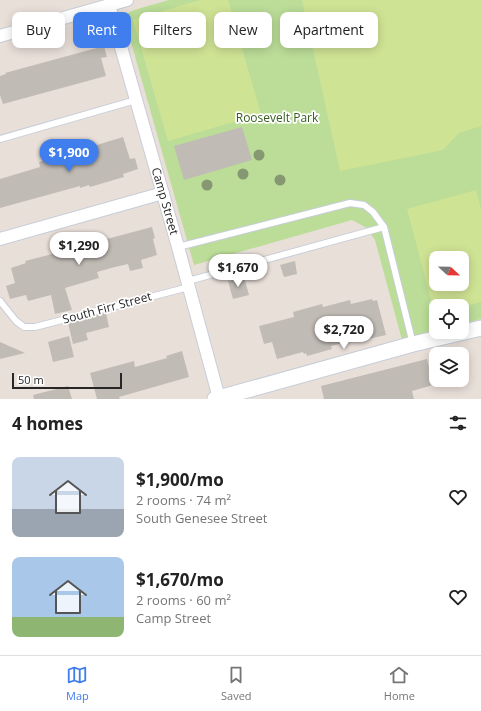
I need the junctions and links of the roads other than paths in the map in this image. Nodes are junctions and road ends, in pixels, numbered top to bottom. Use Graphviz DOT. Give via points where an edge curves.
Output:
graph roads {
  1 [pos="127,0"];
  2 [pos="109,5"];
  3 [pos="0,36"];
  4 [pos="136,100"];
  5 [pos="0,139"];
  6 [pos="163,193"];
  7 [pos="384,228"];
  8 [pos="0,239"];
  9 [pos="178,247"];
  10 [pos="188,284"];
  11 [pos="0,301"];
  12 [pos="481,328"];
  13 [pos="413,344"];
  14 [pos="217,398"];
  1 -- 2 [label="street"];
  2 -- 3 [label="street"];
  2 -- 4 [label="street, Camp Street"];
  4 -- 5 [label="lane"];
  4 -- 6 [label="street, Camp Street"];
  6 -- 8 [label="street"];
  6 -- 9 [label="street, Camp Street"];
  7 -- 9 [label="lane" via="373,212 364,205 350,203"];
  7 -- 10 [label="lane, South Firr Street"];
  7 -- 13 [label="lane"];
  9 -- 10 [label="street, Camp Street"];
  10 -- 11 [label="lane, South Firr Street" via="35,327 24,327"];
  10 -- 14 [label="street, Camp Street"];
  12 -- 13 [label="street"];
  13 -- 14 [label="street"];
}
